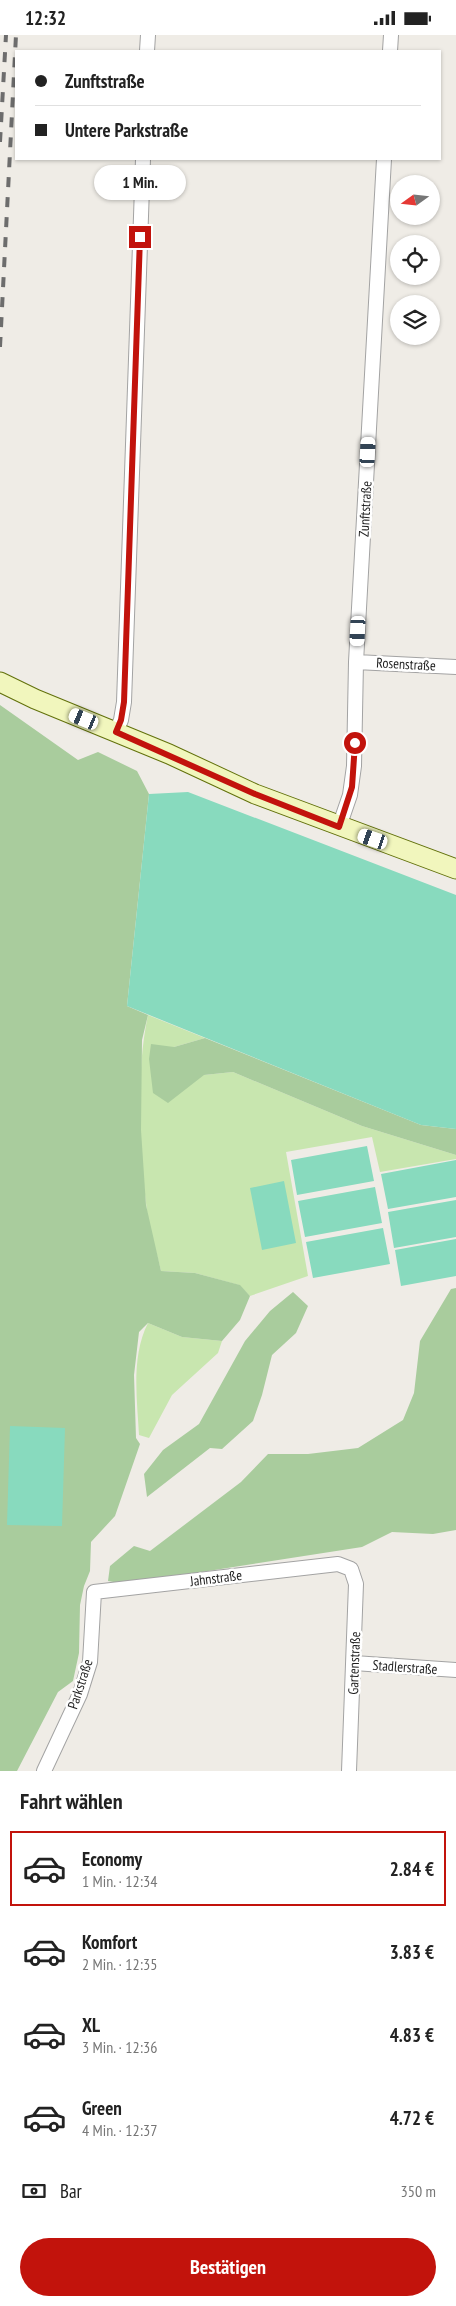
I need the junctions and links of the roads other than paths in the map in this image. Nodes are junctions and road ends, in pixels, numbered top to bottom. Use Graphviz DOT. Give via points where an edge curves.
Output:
graph roads {
  1 [pos="148,35"];
  2 [pos="391,35"];
  3 [pos="147,50"];
  4 [pos="390,50"];
  5 [pos="143,160"];
  6 [pos="384,160"];
  7 [pos="356,661"];
  8 [pos="456,667"];
  9 [pos="0,682"];
  10 [pos="116,732"];
  11 [pos="339,827"];
  12 [pos="456,869"];
  13 [pos="338,1564"];
  14 [pos="94,1592"];
  15 [pos="354,1663"];
  16 [pos="456,1671"];
  17 [pos="44,1771"];
  18 [pos="349,1771"];
  1 -- 3 [label="street"];
  2 -- 4 [label="street"];
  5 -- 10 [label="street" via="124,702"];
  6 -- 7 [label="street, Zunftstraße"];
  7 -- 8 [label="street, Rosenstraße"];
  7 -- 11 [label="street, Zunftstraße" via="352,787"];
  9 -- 10 [label="main road"];
  10 -- 11 [label="main road" via="255,794"];
  11 -- 12 [label="main road"];
  13 -- 14 [label="street, Jahnstraße"];
  13 -- 15 [label="street, Gartenstraße" via="351,1569 356,1584"];
  14 -- 17 [label="street, Parkstraße" via="90,1662 80,1694"];
  15 -- 16 [label="street, Stadlerstraße"];
  15 -- 18 [label="street, Gartenstraße"];
}
